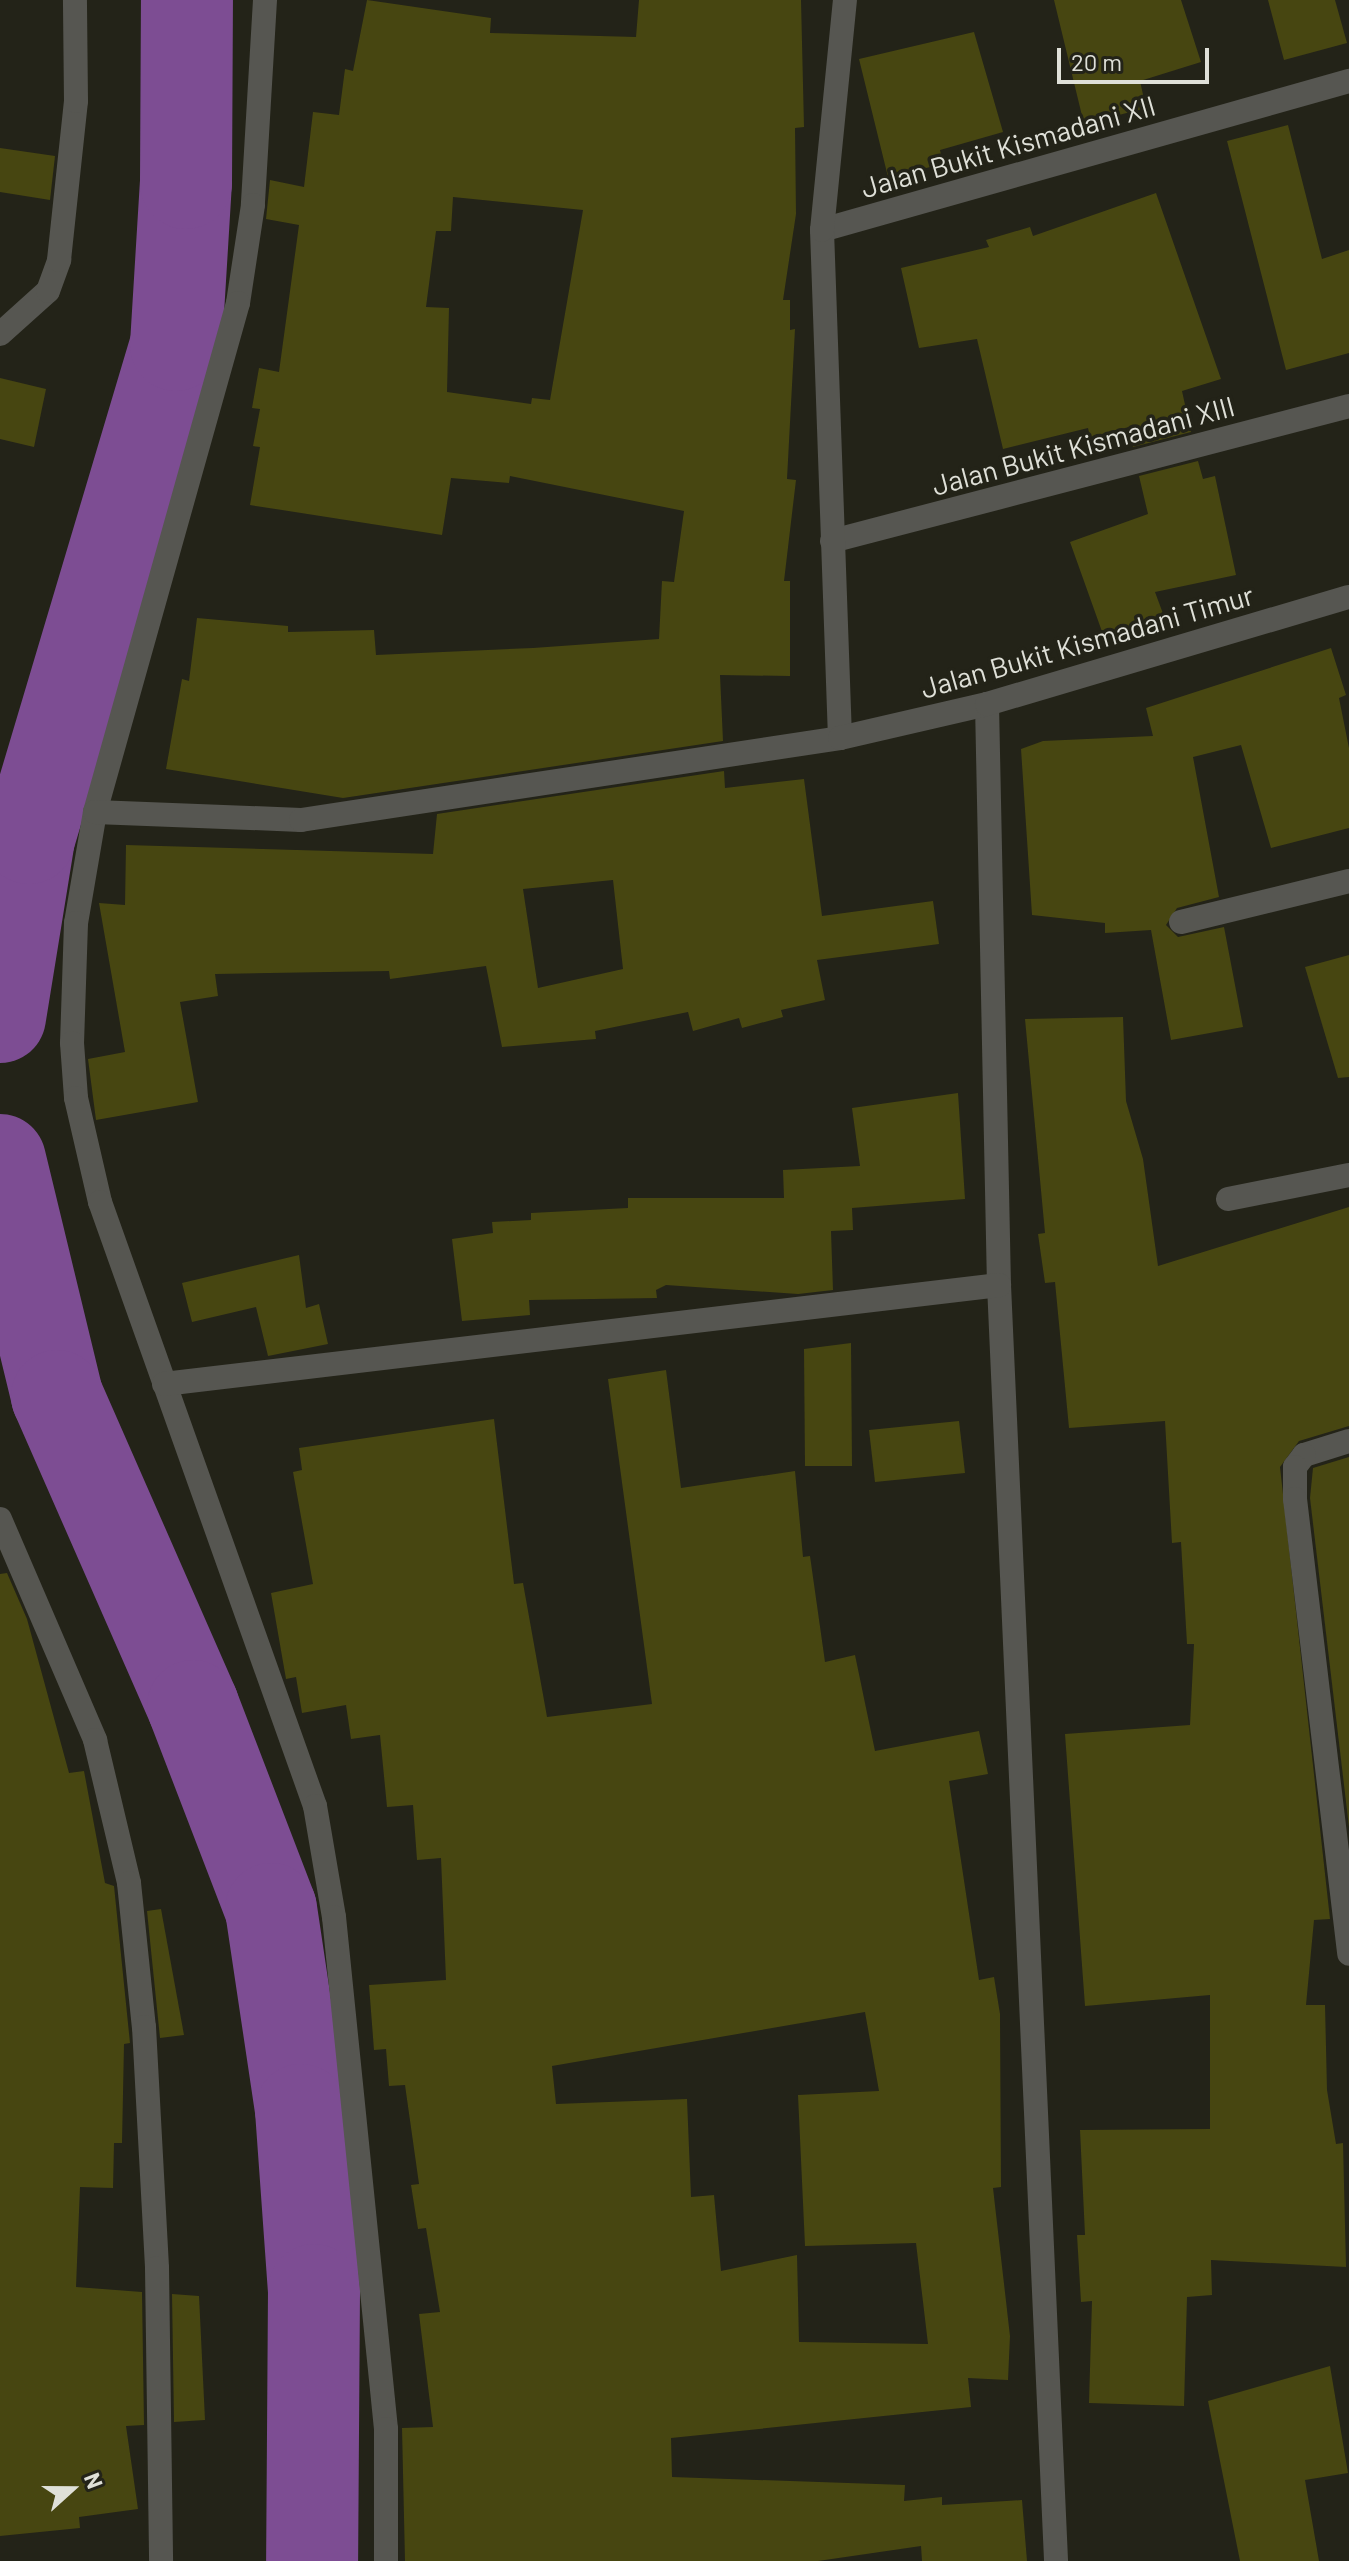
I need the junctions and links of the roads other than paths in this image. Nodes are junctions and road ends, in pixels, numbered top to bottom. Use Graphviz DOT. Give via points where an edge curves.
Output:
graph roads {
  1 [pos="75,0"];
  2 [pos="265,0"];
  3 [pos="845,0"];
  4 [pos="1349,81"];
  5 [pos="822,230"];
  6 [pos="0,334"];
  7 [pos="1349,406"];
  8 [pos="832,541"];
  9 [pos="1349,597"];
  10 [pos="987,704"];
  11 [pos="840,738"];
  12 [pos="95,812"];
  13 [pos="1349,881"];
  14 [pos="1181,922"];
  15 [pos="1349,1175"];
  16 [pos="1228,1199"];
  17 [pos="999,1285"];
  18 [pos="164,1384"];
  19 [pos="1349,1441"];
  20 [pos="0,1519"];
  21 [pos="1349,1954"];
  22 [pos="161,2561"];
  23 [pos="386,2561"];
  24 [pos="1056,2561"];
  1 -- 6 [label="street" via="76,101 59,260 48,291"];
  2 -- 12 [label="street" via="253,205 238,303"];
  3 -- 5 [label="street"];
  4 -- 5 [label="street, Jalan Bukit Kismadani XII"];
  5 -- 8 [label="street"];
  7 -- 8 [label="street, Jalan Bukit Kismadani XIII"];
  8 -- 11 [label="street"];
  9 -- 10 [label="street, Jalan Bukit Kismadani Timur"];
  10 -- 11 [label="street, Jalan Bukit Kismadani Timur"];
  10 -- 17 [label="street"];
  11 -- 12 [label="street, Jalan Bukit Kismadani Timur" via="301,820"];
  12 -- 18 [label="street" via="76,923 76,1098 100,1202"];
  13 -- 14 [label="street"];
  15 -- 16 [label="street"];
  17 -- 18 [label="street"];
  17 -- 24 [label="street"];
  18 -- 23 [label="street" via="315,1806 334,1917 386,2429"];
  19 -- 21 [label="street" via="1316,1448 1295,1467"];
  20 -- 22 [label="street" via="95,1740 129,1883 144,2027 157,2268"];
}
